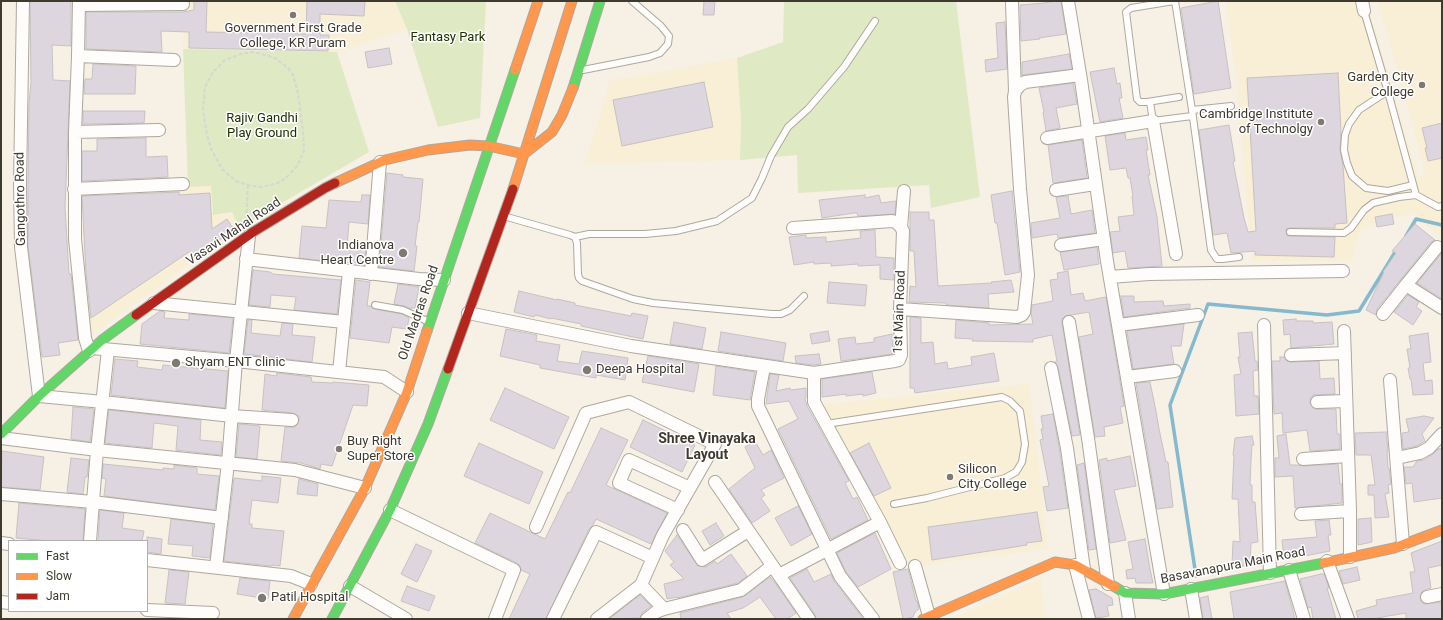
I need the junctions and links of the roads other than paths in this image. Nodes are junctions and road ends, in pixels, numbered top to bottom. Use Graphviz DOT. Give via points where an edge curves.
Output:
graph roads {
  1 [pos="23,1"];
  2 [pos="538,1"];
  3 [pos="572,1"];
  4 [pos="600,1"];
  5 [pos="632,1"];
  6 [pos="1068,1"];
  7 [pos="1174,1"];
  8 [pos="79,3"];
  9 [pos="1012,3"];
  10 [pos="183,4"];
  11 [pos="1363,6"];
  12 [pos="875,22"];
  13 [pos="78,56"];
  14 [pos="174,60"];
  15 [pos="580,70"];
  16 [pos="1080,75"];
  17 [pos="1015,91"];
  18 [pos="1388,91"];
  19 [pos="1180,96"];
  20 [pos="1150,102"];
  21 [pos="1231,106"];
  22 [pos="1192,113"];
  23 [pos="1153,121"];
  24 [pos="159,130"];
  25 [pos="1088,130"];
  26 [pos="75,132"];
  27 [pos="1047,138"];
  28 [pos="488,146"];
  29 [pos="524,154"];
  30 [pos="380,162"];
  31 [pos="183,184"];
  32 [pos="1096,184"];
  33 [pos="1413,185"];
  34 [pos="74,189"];
  35 [pos="1056,190"];
  36 [pos="904,191"];
  37 [pos="1416,195"];
  38 [pos="1442,206"];
  39 [pos="504,216"];
  40 [pos="901,227"];
  41 [pos="793,228"];
  42 [pos="1290,232"];
  43 [pos="251,234"];
  44 [pos="575,237"];
  45 [pos="1104,239"];
  46 [pos="1061,245"];
  47 [pos="1438,247"];
  48 [pos="1176,254"];
  49 [pos="1239,257"];
  50 [pos="246,260"];
  51 [pos="349,271"];
  52 [pos="1342,271"];
  53 [pos="371,274"];
  54 [pos="1110,277"];
  55 [pos="444,280"];
  56 [pos="1406,284"];
  57 [pos="804,296"];
  58 [pos="154,304"];
  59 [pos="375,305"];
  60 [pos="1442,308"];
  61 [pos="900,309"];
  62 [pos="241,313"];
  63 [pos="468,313"];
  64 [pos="1383,314"];
  65 [pos="1198,315"];
  66 [pos="344,322"];
  67 [pos="430,322"];
  68 [pos="1069,322"];
  69 [pos="1264,325"];
  70 [pos="1118,326"];
  71 [pos="1344,331"];
  72 [pos="90,350"];
  73 [pos="108,350"];
  74 [pos="1345,353"];
  75 [pos="1291,355"];
  76 [pos="236,361"];
  77 [pos="764,367"];
  78 [pos="1051,368"];
  79 [pos="1174,371"];
  80 [pos="339,372"];
  81 [pos="814,373"];
  82 [pos="1127,377"];
  83 [pos="1390,380"];
  84 [pos="407,392"];
  85 [pos="39,396"];
  86 [pos="1346,400"];
  87 [pos="102,402"];
  88 [pos="1317,402"];
  89 [pos="232,416"];
  90 [pos="292,420"];
  91 [pos="826,424"];
  92 [pos="1,434"];
  93 [pos="1442,434"];
  94 [pos="1,438"];
  95 [pos="1088,445"];
  96 [pos="1067,448"];
  97 [pos="97,450"];
  98 [pos="1348,456"];
  99 [pos="1397,458"];
  100 [pos="1302,459"];
  101 [pos="228,463"];
  102 [pos="715,482"];
  103 [pos="365,488"];
  104 [pos="690,488"];
  105 [pos="1,494"];
  106 [pos="93,502"];
  107 [pos="894,504"];
  108 [pos="390,510"];
  109 [pos="678,510"];
  110 [pos="1350,511"];
  111 [pos="1301,514"];
  112 [pos="222,518"];
  113 [pos="880,522"];
  114 [pos="536,527"];
  115 [pos="683,530"];
  116 [pos="1442,530"];
  117 [pos="748,531"];
  118 [pos="90,540"];
  119 [pos="1395,547"];
  120 [pos="828,549"];
  121 [pos="1350,557"];
  122 [pos="653,558"];
  123 [pos="148,560"];
  124 [pos="1327,561"];
  125 [pos="900,564"];
  126 [pos="915,566"];
  127 [pos="216,567"];
  128 [pos="1079,567"];
  129 [pos="776,570"];
  130 [pos="1289,570"];
  131 [pos="1270,573"];
  132 [pos="311,584"];
  133 [pos="1108,584"];
  134 [pos="641,585"];
  135 [pos="350,586"];
  136 [pos="1191,589"];
  137 [pos="1125,593"];
  138 [pos="1164,594"];
  139 [pos="1442,594"];
  140 [pos="1428,597"];
  141 [pos="148,610"];
  142 [pos="213,613"];
  143 [pos="657,615"];
  144 [pos="926,618"];
  145 [pos="292,619"];
  146 [pos="332,619"];
  147 [pos="406,619"];
  148 [pos="495,619"];
  149 [pos="554,619"];
  150 [pos="597,619"];
  151 [pos="809,619"];
  152 [pos="873,619"];
  153 [pos="1089,619"];
  154 [pos="1129,619"];
  155 [pos="1196,619"];
  156 [pos="1304,619"];
  157 [pos="1348,619"];
  1 -- 85 [label="street, Gangothro Road" via="21,247"];
  2 -- 28 [label="main road, Old Madras Road"];
  3 -- 29 [label="main road"];
  4 -- 15 [label="main road"];
  5 -- 15 [label="lane" via="661,26 669,36 668,44 660,53 649,57"];
  6 -- 16 [label="street"];
  7 -- 20 [label="lane" via="1131,8 1126,12 1137,99 1140,102"];
  7 -- 22 [label="lane"];
  8 -- 10 [label="street"];
  8 -- 13 [label="street"];
  9 -- 17 [label="street"];
  11 -- 18 [label="lane"];
  12 -- 44 [label="lane" via="844,67 808,109 788,127 771,156 752,198 716,221 676,231 589,234"];
  13 -- 14 [label="street"];
  13 -- 26 [label="street"];
  15 -- 29 [label="main road" via="552,132"];
  16 -- 17 [label="street" via="1025,82"];
  16 -- 25 [label="street"];
  17 -- 61 [label="street" via="1028,275 1024,312 1017,317"];
  18 -- 33 [label="lane"];
  18 -- 33 [label="lane" via="1359,110 1349,124 1344,150 1347,163 1352,176 1366,188 1388,191"];
  19 -- 20 [label="lane"];
  20 -- 23 [label="lane"];
  21 -- 22 [label="lane"];
  22 -- 23 [label="lane"];
  22 -- 49 [label="lane" via="1211,250 1217,258"];
  23 -- 25 [label="street"];
  23 -- 48 [label="street"];
  24 -- 26 [label="street"];
  25 -- 27 [label="street"];
  25 -- 32 [label="street"];
  26 -- 34 [label="street"];
  28 -- 29 [label="main road, Vasavi Mahal Road"];
  28 -- 30 [label="main road, Vasavi Mahal Road" via="470,145 428,150"];
  28 -- 55 [label="main road, Old Madras Road"];
  29 -- 39 [label="main road"];
  30 -- 43 [label="main road, Vasavi Mahal Road" via="325,188"];
  30 -- 53 [label="street"];
  31 -- 34 [label="street"];
  32 -- 35 [label="street"];
  32 -- 45 [label="street"];
  33 -- 37 [label="lane"];
  34 -- 72 [label="street" via="74,239 85,338"];
  36 -- 40 [label="street, 1st Main Road"];
  37 -- 38 [label="lane" via="1438,207"];
  37 -- 42 [label="lane" via="1399,196 1373,204 1364,210 1351,228 1344,233"];
  39 -- 44 [label="lane"];
  39 -- 63 [label="main road"];
  40 -- 41 [label="street" via="892,221"];
  40 -- 61 [label="street, 1st Main Road" via="903,231"];
  43 -- 50 [label="street"];
  43 -- 58 [label="main road, Vasavi Mahal Road"];
  44 -- 57 [label="lane" via="578,274 582,281 633,300 781,314 790,310"];
  45 -- 46 [label="street"];
  45 -- 54 [label="street"];
  47 -- 56 [label="street"];
  50 -- 51 [label="street"];
  50 -- 62 [label="street"];
  51 -- 53 [label="street"];
  51 -- 66 [label="street"];
  52 -- 54 [label="street"];
  53 -- 55 [label="street"];
  54 -- 70 [label="street"];
  55 -- 67 [label="main road, Old Madras Road"];
  56 -- 60 [label="street"];
  56 -- 64 [label="street"];
  58 -- 62 [label="street"];
  58 -- 72 [label="main road, Vasavi Mahal Road"];
  59 -- 67 [label="lane" via="403,310"];
  61 -- 81 [label="street, 1st Main Road" via="899,360"];
  62 -- 66 [label="street"];
  62 -- 76 [label="street"];
  63 -- 77 [label="street" via="630,346"];
  63 -- 108 [label="main road" via="428,424"];
  65 -- 70 [label="street"];
  66 -- 80 [label="street"];
  67 -- 84 [label="main road, Old Madras Road"];
  68 -- 95 [label="street"];
  69 -- 131 [label="street"];
  70 -- 82 [label="street"];
  71 -- 74 [label="street"];
  72 -- 73 [label="street"];
  72 -- 85 [label="main road, Vasavi Mahal Road"];
  73 -- 76 [label="street"];
  73 -- 87 [label="street"];
  74 -- 75 [label="street"];
  74 -- 86 [label="street"];
  76 -- 80 [label="street"];
  76 -- 89 [label="street"];
  77 -- 81 [label="street"];
  77 -- 120 [label="street" via="758,406"];
  78 -- 96 [label="street"];
  79 -- 82 [label="street"];
  80 -- 84 [label="street" via="384,377"];
  81 -- 91 [label="street" via="814,402"];
  82 -- 138 [label="street"];
  83 -- 99 [label="street"];
  84 -- 103 [label="main road, Old Madras Road"];
  85 -- 87 [label="street"];
  85 -- 92 [label="main road, Vasavi Mahal Road"];
  86 -- 88 [label="street"];
  86 -- 98 [label="street"];
  87 -- 89 [label="street"];
  87 -- 97 [label="street"];
  89 -- 90 [label="street"];
  89 -- 101 [label="street"];
  91 -- 107 [label="lane" via="1002,397 1020,411 1025,444 1022,462 1016,472 1005,478"];
  91 -- 113 [label="street"];
  93 -- 99 [label="street" via="1429,448 1420,453"];
  94 -- 97 [label="street"];
  95 -- 96 [label="street"];
  95 -- 133 [label="street"];
  96 -- 128 [label="street"];
  97 -- 101 [label="street"];
  97 -- 106 [label="street"];
  98 -- 100 [label="street"];
  98 -- 110 [label="street"];
  99 -- 119 [label="street"];
  101 -- 103 [label="street" via="295,470"];
  101 -- 112 [label="street"];
  102 -- 117 [label="street"];
  103 -- 132 [label="main road, Old Madras Road"];
  104 -- 109 [label="street"];
  104 -- 109 [label="street" via="629,460 619,483"];
  104 -- 114 [label="street" via="715,444 629,402 586,413"];
  105 -- 106 [label="street"];
  106 -- 112 [label="street"];
  106 -- 118 [label="street"];
  108 -- 135 [label="main road"];
  108 -- 148 [label="street" via="514,570"];
  109 -- 122 [label="street"];
  110 -- 111 [label="street"];
  110 -- 121 [label="street"];
  112 -- 127 [label="street"];
  113 -- 120 [label="street"];
  113 -- 125 [label="street"];
  115 -- 117 [label="street" via="702,560"];
  116 -- 119 [label="main road, Basavanapura Main Road"];
  117 -- 129 [label="street"];
  119 -- 121 [label="main road, Basavanapura Main Road"];
  120 -- 129 [label="street"];
  120 -- 152 [label="street" via="840,576"];
  121 -- 124 [label="main road, Basavanapura Main Road"];
  122 -- 134 [label="street"];
  122 -- 149 [label="street" via="596,532"];
  123 -- 127 [label="street"];
  124 -- 130 [label="main road, Basavanapura Main Road"];
  124 -- 157 [label="street"];
  126 -- 144 [label="street"];
  127 -- 132 [label="street" via="291,576"];
  128 -- 133 [label="main road, Basavanapura Main Road"];
  128 -- 144 [label="main road, Basavanapura Main Road" via="1055,562"];
  128 -- 153 [label="street"];
  129 -- 143 [label="street" via="742,590"];
  129 -- 151 [label="street"];
  130 -- 131 [label="main road, Basavanapura Main Road"];
  130 -- 156 [label="street"];
  131 -- 136 [label="main road, Basavanapura Main Road"];
  132 -- 145 [label="main road, Old Madras Road"];
  133 -- 137 [label="main road, Basavanapura Main Road"];
  134 -- 143 [label="street"];
  134 -- 150 [label="street"];
  135 -- 146 [label="main road"];
  135 -- 147 [label="street"];
  136 -- 138 [label="main road, Basavanapura Main Road"];
  136 -- 155 [label="street"];
  137 -- 138 [label="main road, Basavanapura Main Road"];
  137 -- 154 [label="street"];
  139 -- 140 [label="street"];
  141 -- 142 [label="street"];
}
